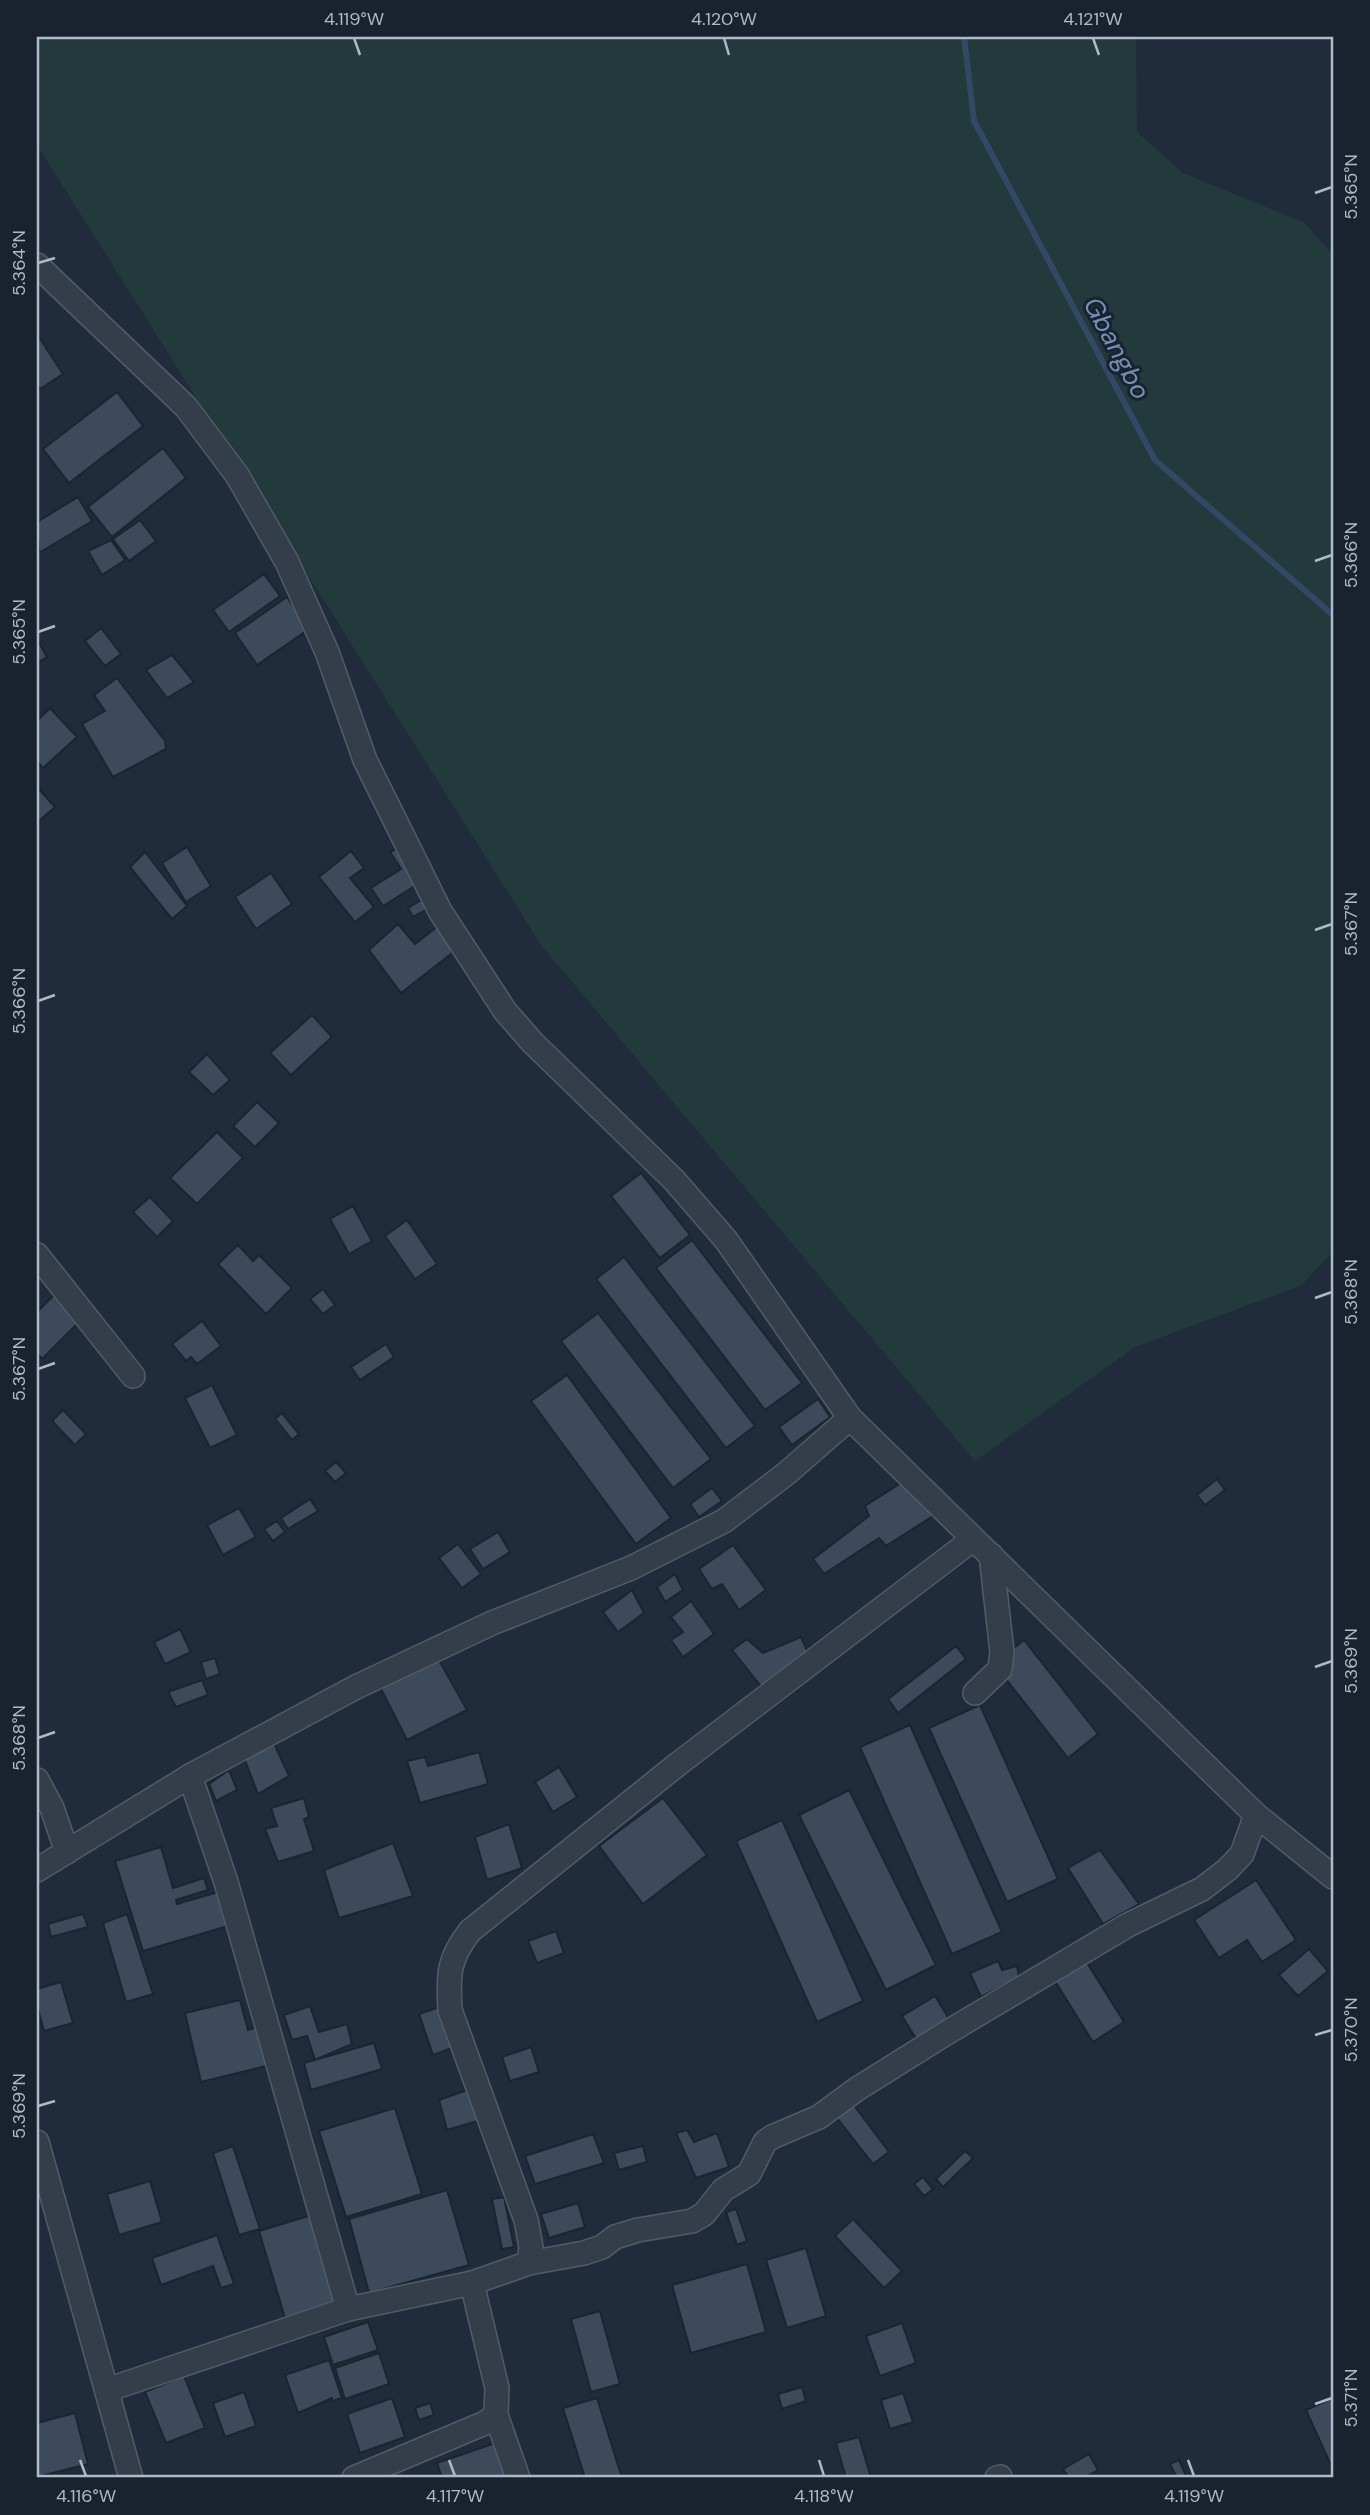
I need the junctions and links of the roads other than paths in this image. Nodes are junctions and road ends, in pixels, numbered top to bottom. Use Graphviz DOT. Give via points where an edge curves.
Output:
graph roads {
  1 [pos="37,265"];
  2 [pos="37,1255"];
  3 [pos="133,1376"];
  4 [pos="850,1418"];
  5 [pos="972,1540"];
  6 [pos="991,1555"];
  7 [pos="975,1693"];
  8 [pos="190,1776"];
  9 [pos="37,1780"];
  10 [pos="1256,1815"];
  11 [pos="67,1852"];
  12 [pos="37,1870"];
  13 [pos="1333,1877"];
  14 [pos="37,2142"];
  15 [pos="529,2263"];
  16 [pos="472,2283"];
  17 [pos="348,2309"];
  18 [pos="107,2390"];
  19 [pos="496,2415"];
  20 [pos="131,2478"];
  21 [pos="354,2478"];
  22 [pos="518,2478"];
  1 -- 4 [label="street" via="186,407 237,475 297,584 365,760 440,911 505,1011 674,1180 726,1240"];
  2 -- 3 [label="street"];
  4 -- 5 [label="street"];
  4 -- 8 [label="street" via="724,1521 631,1568 492,1623 369,1681"];
  5 -- 6 [label="street"];
  5 -- 15 [label="street" via="652,1785 470,1931 454,1951 450,2010 526,2220"];
  6 -- 7 [label="street" via="1002,1652 1000,1669"];
  6 -- 10 [label="street"];
  8 -- 11 [label="street"];
  8 -- 17 [label="street" via="226,1882"];
  9 -- 11 [label="street"];
  10 -- 13 [label="street"];
  10 -- 15 [label="street" via="1242,1854 1202,1889 1128,1925 948,2032 819,2118 772,2137 749,2174 723,2190 704,2214 692,2221 615,2237 584,2253"];
  11 -- 12 [label="street"];
  14 -- 18 [label="street"];
  15 -- 16 [label="street"];
  16 -- 17 [label="street"];
  16 -- 19 [label="street" via="497,2388"];
  17 -- 18 [label="street"];
  18 -- 20 [label="street"];
  19 -- 21 [label="street"];
  19 -- 22 [label="street"];
}
